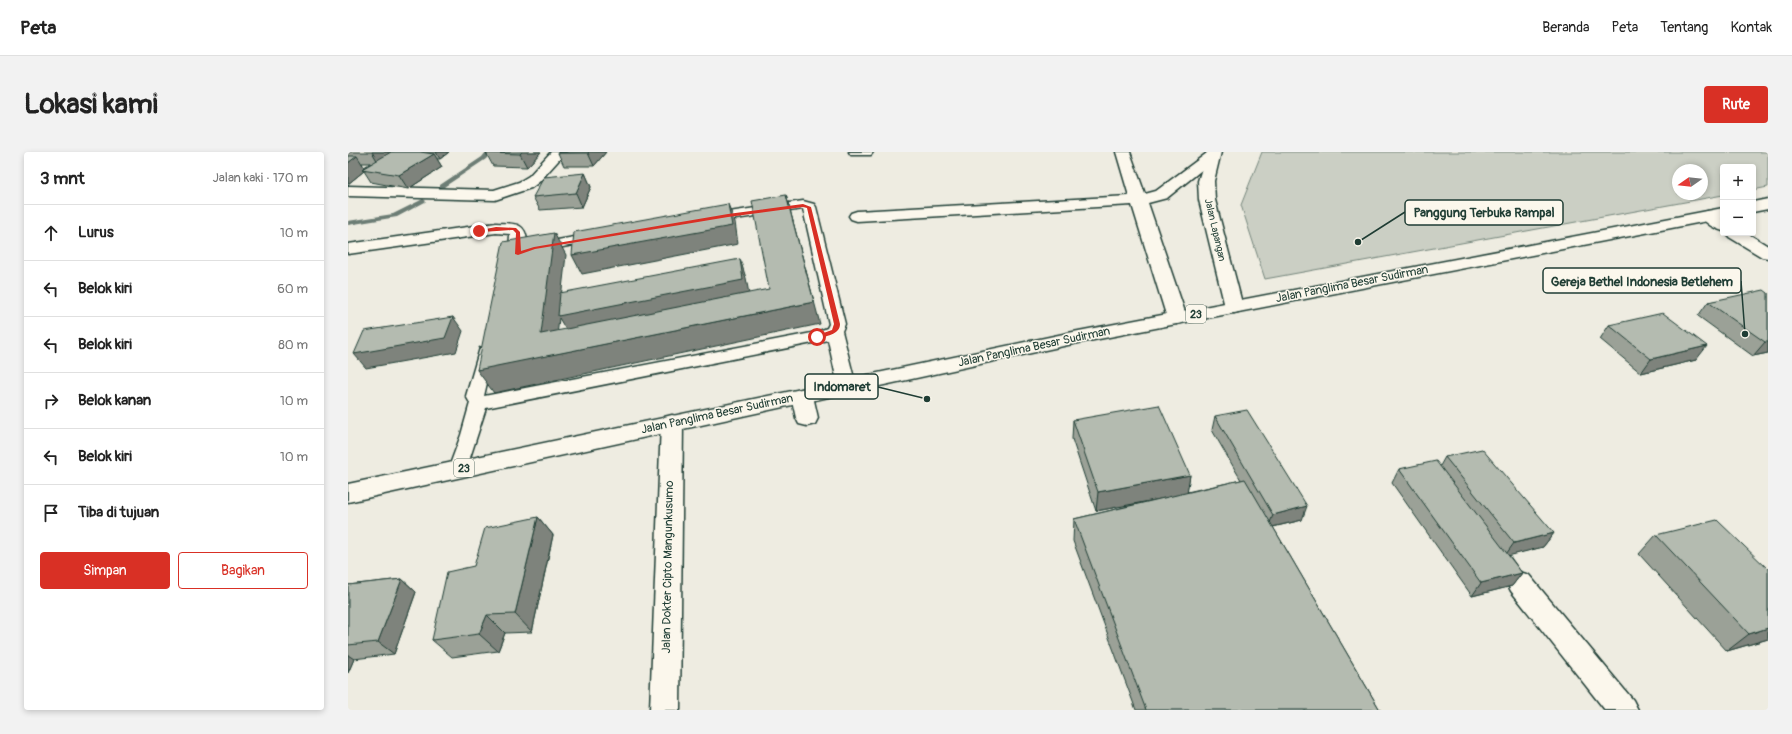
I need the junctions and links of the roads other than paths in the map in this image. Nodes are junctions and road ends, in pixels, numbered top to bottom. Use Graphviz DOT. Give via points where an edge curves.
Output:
graph roads {
  1 [pos="559,152"];
  2 [pos="856,152"];
  3 [pos="866,152"];
  4 [pos="1123,152"];
  5 [pos="1213,154"];
  6 [pos="370,176"];
  7 [pos="350,191"];
  8 [pos="1138,200"];
  9 [pos="1768,204"];
  10 [pos="1756,206"];
  11 [pos="487,213"];
  12 [pos="857,216"];
  13 [pos="1718,218"];
  14 [pos="696,221"];
  15 [pos="611,235"];
  16 [pos="1740,236"];
  17 [pos="348,249"];
  18 [pos="1768,253"];
  19 [pos="518,254"];
  20 [pos="508,268"];
  21 [pos="1234,307"];
  22 [pos="1178,318"];
  23 [pos="834,331"];
  24 [pos="490,335"];
  25 [pos="847,386"];
  26 [pos="802,396"];
  27 [pos="479,403"];
  28 [pos="807,418"];
  29 [pos="672,424"];
  30 [pos="457,470"];
  31 [pos="348,493"];
  32 [pos="1520,583"];
  33 [pos="665,710"];
  34 [pos="1622,710"];
  1 -- 11 [label="main road" via="534,179"];
  2 -- 3 [label="main road"];
  4 -- 8 [label="main road"];
  5 -- 8 [label="main road" via="1161,195"];
  5 -- 21 [label="main road, Jalan Lapangan" via="1206,181 1207,200"];
  6 -- 7 [label="main road"];
  7 -- 11 [label="main road"];
  8 -- 12 [label="main road"];
  8 -- 22 [label="main road"];
  9 -- 10 [label="main road"];
  11 -- 17 [label="main road"];
  11 -- 19 [label="main road" via="496,228 514,229 518,232"];
  13 -- 21 [label="main road, Jalan Panglima Besar Sudirman / 23"];
  14 -- 23 [label="lane" via="794,206 809,207 837,324"];
  15 -- 19 [label="lane" via="534,248"];
  16 -- 18 [label="main road"];
  19 -- 20 [label="lane" via="510,260"];
  21 -- 22 [label="main road, Jalan Panglima Besar Sudirman / 23"];
  22 -- 25 [label="main road, Jalan Panglima Besar Sudirman / 23"];
  23 -- 25 [label="lane"];
  23 -- 27 [label="lane" via="817,337"];
  24 -- 27 [label="lane" via="475,396"];
  25 -- 26 [label="main road, Jalan Panglima Besar Sudirman / 23"];
  26 -- 28 [label="main road"];
  26 -- 29 [label="main road, Jalan Panglima Besar Sudirman / 23"];
  27 -- 30 [label="lane"];
  29 -- 30 [label="main road, Jalan Panglima Besar Sudirman / 23"];
  29 -- 33 [label="main road, Jalan Dokter Cipto Mangunkusumo"];
  30 -- 31 [label="main road, Jalan Panglima Besar Sudirman / 23"];
  32 -- 34 [label="main road"];
}
